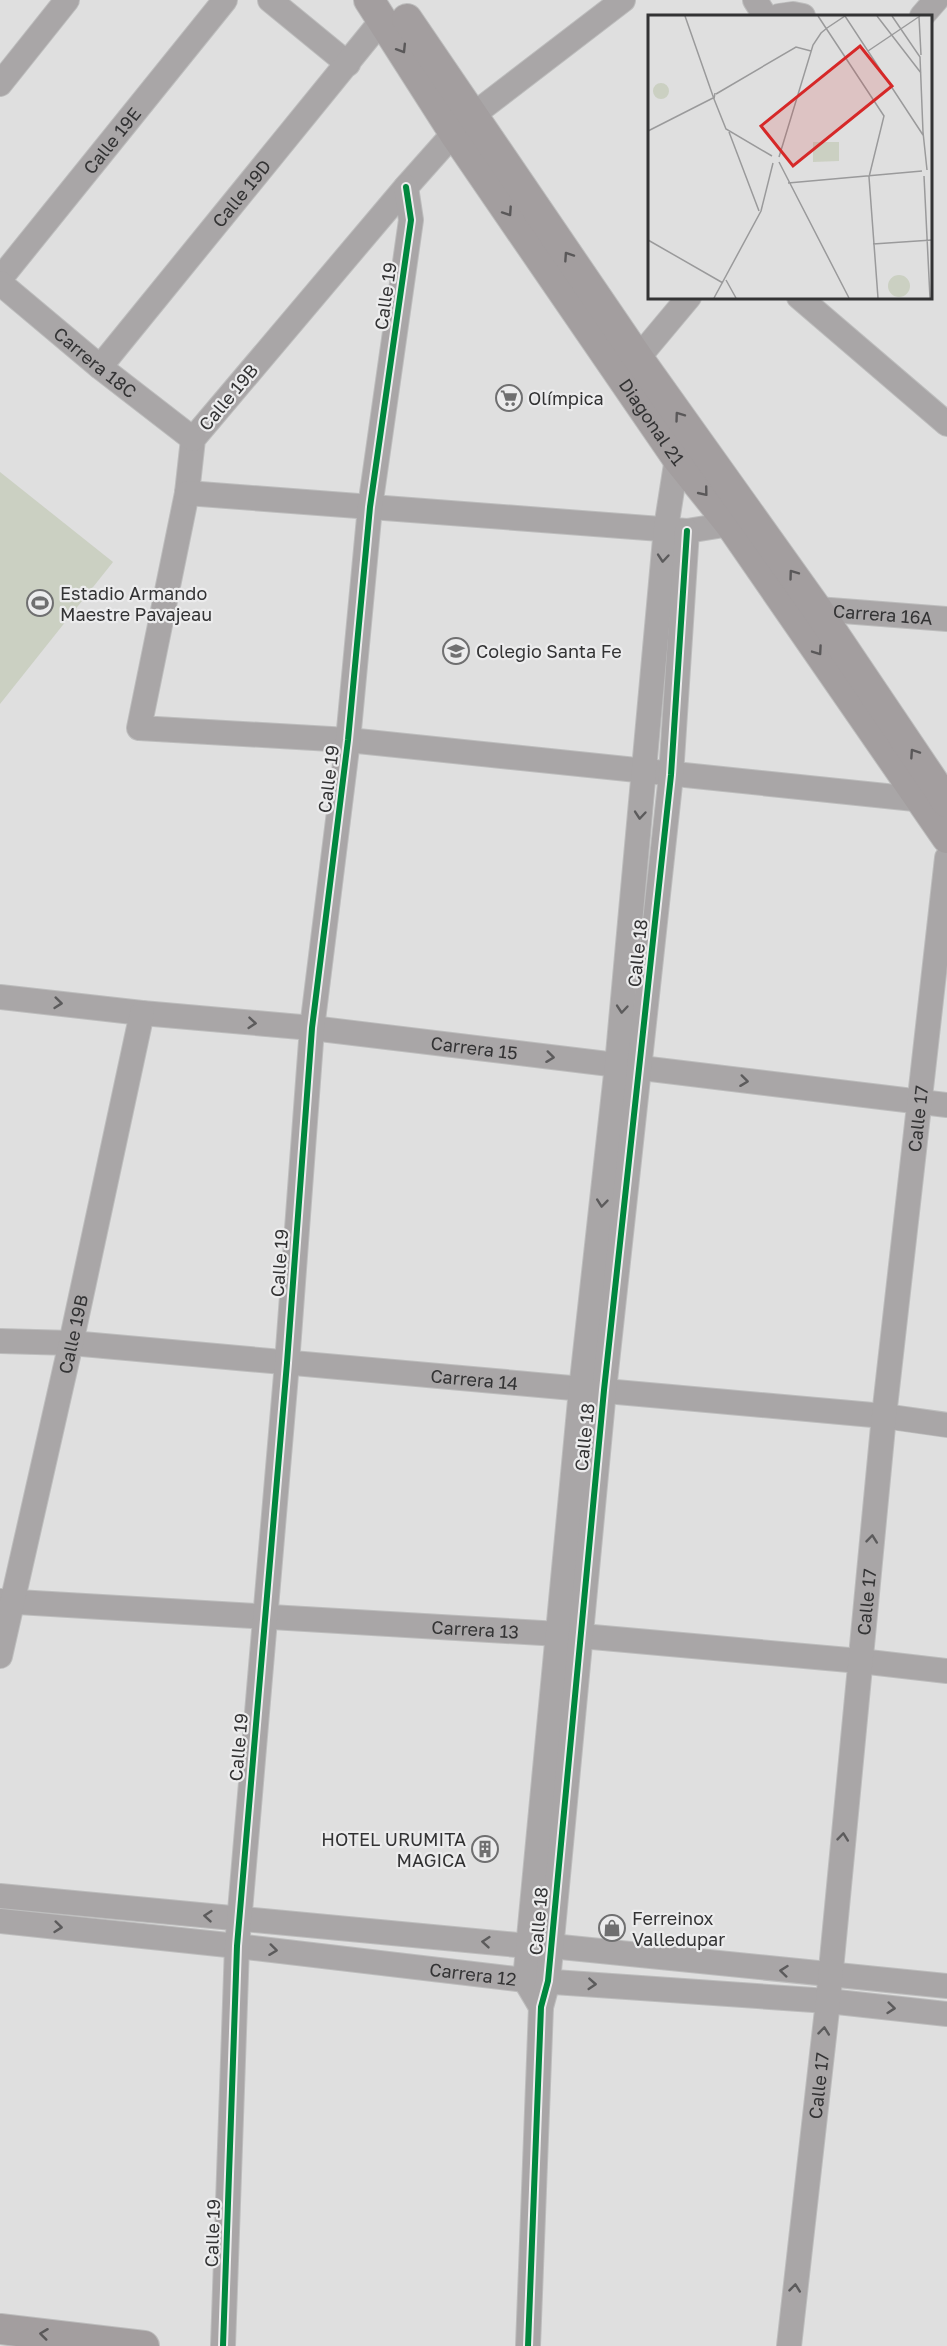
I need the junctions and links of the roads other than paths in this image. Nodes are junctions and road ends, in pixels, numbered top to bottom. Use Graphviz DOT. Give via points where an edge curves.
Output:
graph roads {
  1 [pos="67,0"];
  2 [pos="225,0"];
  3 [pos="270,0"];
  4 [pos="622,0"];
  5 [pos="755,0"];
  6 [pos="936,0"];
  7 [pos="383,6"];
  8 [pos="764,15"];
  9 [pos="923,15"];
  10 [pos="348,64"];
  11 [pos="0,84"];
  12 [pos="463,124"];
  13 [pos="406,187"];
  14 [pos="0,281"];
  15 [pos="687,298"];
  16 [pos="800,298"];
  17 [pos="638,358"];
  18 [pos="100,367"];
  19 [pos="947,424"];
  20 [pos="193,439"];
  21 [pos="677,458"];
  22 [pos="187,493"];
  23 [pos="370,507"];
  24 [pos="730,524"];
  25 [pos="676,530"];
  26 [pos="817,609"];
  27 [pos="947,620"];
  28 [pos="348,740"];
  29 [pos="644,769"];
  30 [pos="671,775"];
  31 [pos="938,801"];
  32 [pos="947,838"];
  33 [pos="947,858"];
  34 [pos="0,997"];
  35 [pos="142,1013"];
  36 [pos="312,1028"];
  37 [pos="628,1067"];
  38 [pos="920,1102"];
  39 [pos="947,1106"];
  40 [pos="0,1341"];
  41 [pos="71,1343"];
  42 [pos="287,1363"];
  43 [pos="593,1390"];
  44 [pos="884,1416"];
  45 [pos="947,1425"];
  46 [pos="5,1601"];
  47 [pos="264,1618"];
  48 [pos="570,1635"];
  49 [pos="0,1656"];
  50 [pos="860,1661"];
  51 [pos="947,1671"];
  52 [pos="0,1896"];
  53 [pos="239,1919"];
  54 [pos="0,1921"];
  55 [pos="237,1946"];
  56 [pos="540,1946"];
  57 [pos="828,1976"];
  58 [pos="536,1981"];
  59 [pos="947,1986"];
  60 [pos="828,2001"];
  61 [pos="947,2014"];
  62 [pos="0,2329"];
  63 [pos="144,2346"];
  64 [pos="223,2346"];
  65 [pos="528,2346"];
  66 [pos="789,2346"];
  1 -- 11 [label="street"];
  2 -- 14 [label="street, Calle 19E"];
  3 -- 10 [label="street"];
  4 -- 12 [label="street, Calle 19B"];
  5 -- 8 [label="street"];
  6 -- 9 [label="street"];
  7 -- 10 [label="street, Calle 19D"];
  7 -- 12 [label="main road, Diagonal 21"];
  10 -- 18 [label="street, Calle 19D"];
  12 -- 13 [label="street, Calle 19B"];
  17 -- 12 [label="main road, Diagonal 21, one-way"];
  12 -- 21 [label="main road, Diagonal 21, one-way"];
  13 -- 20 [label="street, Calle 19B"];
  13 -- 23 [label="street, Calle 19" via="411,220"];
  14 -- 18 [label="street, Carrera 18C"];
  15 -- 17 [label="street"];
  16 -- 19 [label="street"];
  26 -- 17 [label="main road, Diagonal 21, one-way"];
  18 -- 20 [label="street, Carrera 18C"];
  20 -- 22 [label="street, Calle 19B"];
  21 -- 24 [label="main road, Diagonal 21, one-way"];
  21 -- 25 [label="street, Calle 18"];
  22 -- 23 [label="street"];
  22 -- 28 [label="street, Calle 19B" via="140,728"];
  23 -- 25 [label="street"];
  23 -- 28 [label="street, Calle 19"];
  24 -- 25 [label="street"];
  24 -- 31 [label="main road, Diagonal 21, one-way"];
  25 -- 29 [label="street, Calle 18, one-way"];
  25 -- 30 [label="street, Calle 18"];
  26 -- 27 [label="street, Carrera 16A"];
  31 -- 26 [label="main road, Diagonal 21, one-way"];
  28 -- 29 [label="street"];
  28 -- 36 [label="street, Calle 19"];
  29 -- 30 [label="street"];
  29 -- 37 [label="street, Calle 18, one-way"];
  30 -- 31 [label="street"];
  30 -- 37 [label="street, Calle 18"];
  31 -- 32 [label="main road, Diagonal 21"];
  33 -- 38 [label="street, Calle 17"];
  34 -- 35 [label="street, Carrera 15, one-way"];
  35 -- 36 [label="street, Carrera 15, one-way"];
  35 -- 41 [label="street, Calle 19B"];
  36 -- 37 [label="street, Carrera 15, one-way"];
  36 -- 42 [label="street, Calle 19"];
  37 -- 38 [label="street, Carrera 15, one-way"];
  37 -- 43 [label="street, Calle 18"];
  38 -- 39 [label="street, Carrera 15"];
  38 -- 44 [label="street, Calle 17"];
  40 -- 41 [label="street, Carrera 14"];
  41 -- 42 [label="street, Carrera 14"];
  41 -- 46 [label="street, Calle 19B"];
  42 -- 43 [label="street, Carrera 14"];
  42 -- 47 [label="street, Calle 19"];
  43 -- 44 [label="street, Carrera 14"];
  43 -- 48 [label="street, Calle 18"];
  44 -- 45 [label="street, Carrera 14"];
  50 -- 44 [label="street, Calle 17, one-way"];
  46 -- 47 [label="street, Carrera 13"];
  46 -- 49 [label="street, Calle 19B"];
  47 -- 48 [label="street, Carrera 13"];
  47 -- 53 [label="street, Calle 19"];
  48 -- 50 [label="street, Carrera 13"];
  48 -- 56 [label="street, Calle 18"];
  50 -- 51 [label="street, Carrera 13"];
  57 -- 50 [label="street, Calle 17, one-way"];
  53 -- 52 [label="street, Carrera 12, one-way"];
  53 -- 55 [label="street, Calle 19"];
  56 -- 53 [label="street, Carrera 12, one-way"];
  54 -- 55 [label="street, Carrera 12, one-way"];
  55 -- 58 [label="street, Carrera 12, one-way"];
  55 -- 64 [label="street, Calle 19"];
  57 -- 56 [label="street, Carrera 12, one-way"];
  56 -- 58 [label="street, Calle 18"];
  57 -- 59 [label="street, Carrera 12"];
  57 -- 60 [label="street, Calle 17"];
  58 -- 60 [label="street, Carrera 12, one-way"];
  58 -- 65 [label="street, Calle 18" via="541,2007"];
  60 -- 61 [label="street, Carrera 12, one-way"];
  66 -- 60 [label="street, Calle 17, one-way"];
  63 -- 62 [label="main road, one-way"];
}
